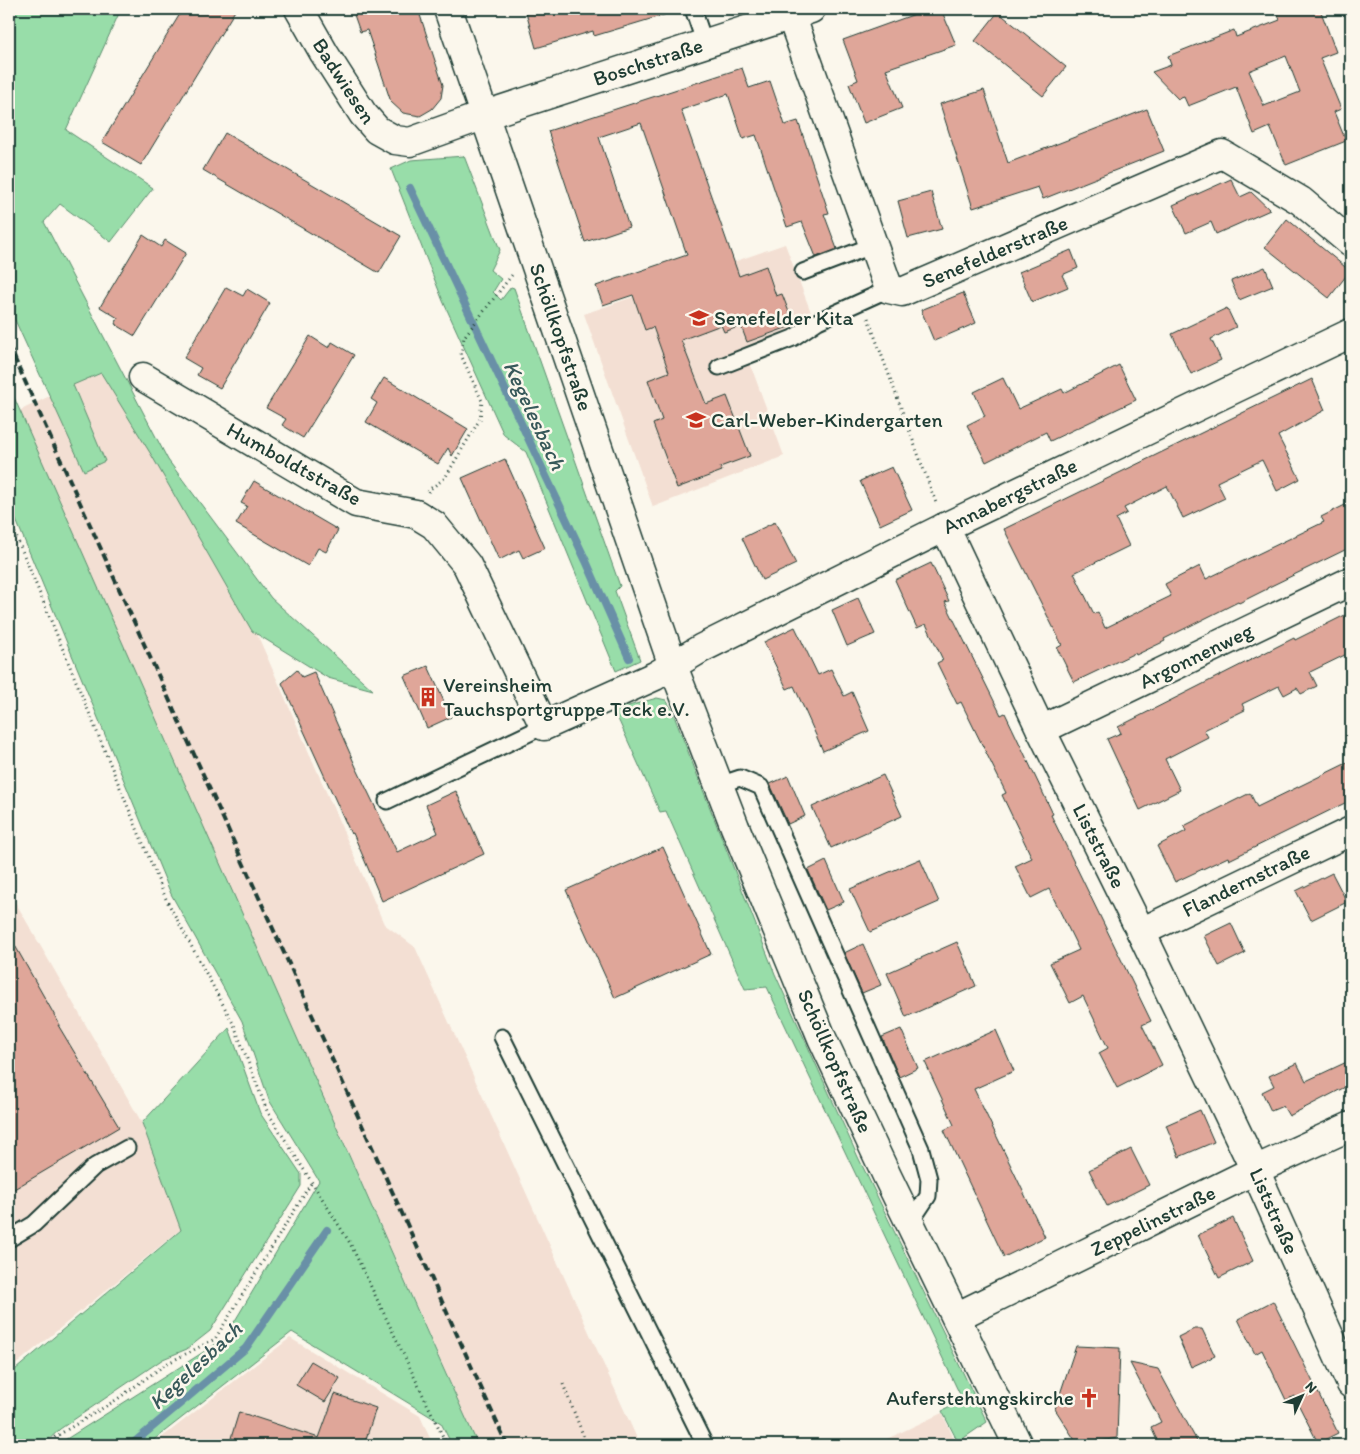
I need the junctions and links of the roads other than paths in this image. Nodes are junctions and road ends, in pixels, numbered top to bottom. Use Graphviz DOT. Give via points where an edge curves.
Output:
graph roads {
  1 [pos="299,9"];
  2 [pos="448,9"];
  3 [pos="694,9"];
  4 [pos="801,12"];
  5 [pos="705,44"];
  6 [pos="485,115"];
  7 [pos="1351,243"];
  8 [pos="874,246"];
  9 [pos="803,272"];
  10 [pos="890,289"];
  11 [pos="1351,333"];
  12 [pos="720,367"];
  13 [pos="143,377"];
  14 [pos="945,527"];
  15 [pos="1351,581"];
  16 [pos="673,666"];
  17 [pos="544,726"];
  18 [pos="1041,730"];
  19 [pos="719,785"];
  20 [pos="387,801"];
  21 [pos="1351,831"];
  22 [pos="1141,932"];
  23 [pos="502,1037"];
  24 [pos="1351,1126"];
  25 [pos="127,1148"];
  26 [pos="1255,1170"];
  27 [pos="910,1223"];
  28 [pos="9,1239"];
  29 [pos="956,1317"];
  30 [pos="1351,1384"];
  31 [pos="705,1445"];
  32 [pos="1018,1445"];
  1 -- 6 [label="street, Badwiesen" via="363,114 377,130 395,140 410,142"];
  2 -- 6 [label="street, Schöllkopfstraße"];
  3 -- 5 [label="lane"];
  4 -- 5 [label="street, Boschstraße"];
  4 -- 8 [label="street"];
  5 -- 6 [label="street, Boschstraße"];
  6 -- 16 [label="street, Schöllkopfstraße"];
  7 -- 10 [label="street, Senefelderstraße" via="1301,201 1222,154 902,292"];
  8 -- 9 [label="lane"];
  8 -- 10 [label="street"];
  10 -- 12 [label="lane" via="818,321 793,338"];
  11 -- 14 [label="street, Annabergstraße"];
  13 -- 17 [label="street, Humboldtstraße" via="356,503 416,514 434,525 467,565"];
  14 -- 16 [label="street, Annabergstraße" via="702,648"];
  14 -- 18 [label="street, Liststraße"];
  15 -- 18 [label="street, Argonnenweg"];
  16 -- 17 [label="street"];
  16 -- 19 [label="street, Schöllkopfstraße"];
  17 -- 20 [label="lane"];
  18 -- 22 [label="street, Liststraße"];
  19 -- 27 [label="street, Schöllkopfstraße" via="822,1038"];
  19 -- 27 [label="lane" via="740,778 762,787 921,1149 929,1179 928,1196"];
  21 -- 22 [label="street, Flandernstraße"];
  22 -- 26 [label="street, Liststraße"];
  23 -- 31 [label="lane"];
  24 -- 26 [label="street, Zeppelinstraße"];
  25 -- 28 [label="lane" via="95,1166 34,1224"];
  26 -- 29 [label="street, Zeppelinstraße"];
  26 -- 30 [label="street, Liststraße"];
  27 -- 29 [label="street, Schöllkopfstraße"];
  29 -- 32 [label="street, Schöllkopfstraße"];
}
